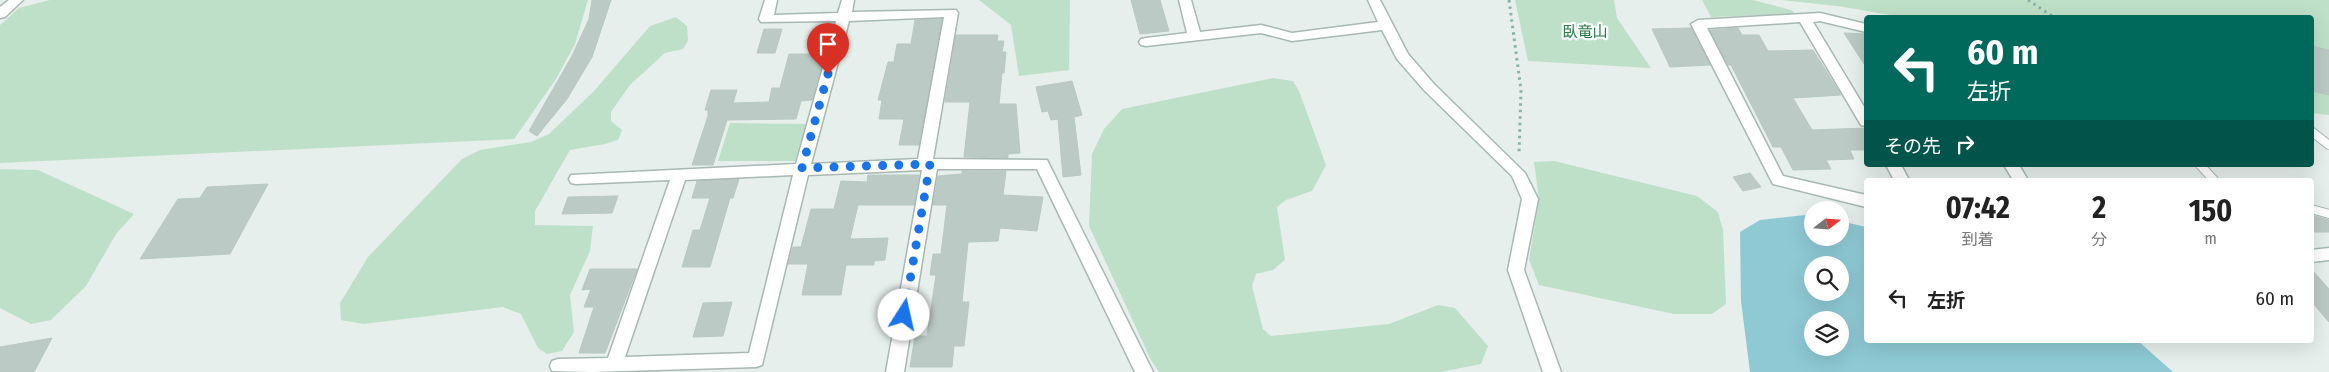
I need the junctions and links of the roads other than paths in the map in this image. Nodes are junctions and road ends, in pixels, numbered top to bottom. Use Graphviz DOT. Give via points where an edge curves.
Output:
graph roads {
  1 [pos="16,0"];
  2 [pos="771,0"];
  3 [pos="848,0"];
  4 [pos="1185,0"];
  5 [pos="1374,0"];
  6 [pos="0,14"];
  7 [pos="844,17"];
  8 [pos="1804,18"];
  9 [pos="1385,25"];
  10 [pos="1864,28"];
  11 [pos="1194,36"];
  12 [pos="1146,42"];
  13 [pos="1864,118"];
  14 [pos="2314,133"];
  15 [pos="2329,144"];
  16 [pos="928,164"];
  17 [pos="1894,167"];
  18 [pos="2011,167"];
  19 [pos="2202,167"];
  20 [pos="802,168"];
  21 [pos="680,174"];
  22 [pos="1901,178"];
  23 [pos="2020,178"];
  24 [pos="2212,178"];
  25 [pos="576,180"];
  26 [pos="1864,201"];
  27 [pos="2314,210"];
  28 [pos="2329,214"];
  29 [pos="2329,254"];
  30 [pos="2314,256"];
  31 [pos="614,364"];
  32 [pos="558,366"];
  33 [pos="895,372"];
  34 [pos="1144,372"];
  35 [pos="1552,372"];
  1 -- 6 [label="street"];
  2 -- 7 [label="street" via="766,19"];
  3 -- 7 [label="street"];
  4 -- 11 [label="street"];
  5 -- 9 [label="street"];
  7 -- 16 [label="street" via="951,13"];
  7 -- 20 [label="street"];
  8 -- 10 [label="street" via="1820,17"];
  8 -- 13 [label="street"];
  8 -- 26 [label="street" via="1698,24 1778,180"];
  9 -- 11 [label="street" via="1292,37 1260,29"];
  9 -- 35 [label="street" via="1402,56 1518,173 1530,199 1516,270"];
  11 -- 12 [label="street"];
  14 -- 15 [label="lane"];
  16 -- 20 [label="street"];
  16 -- 33 [label="street"];
  16 -- 34 [label="street" via="1042,164"];
  17 -- 22 [label="street"];
  18 -- 23 [label="street"];
  19 -- 24 [label="lane"];
  20 -- 21 [label="street"];
  20 -- 31 [label="street" via="756,360"];
  21 -- 25 [label="street"];
  21 -- 31 [label="street"];
  27 -- 28 [label="lane"];
  29 -- 30 [label="street"];
  31 -- 32 [label="street"];
}
